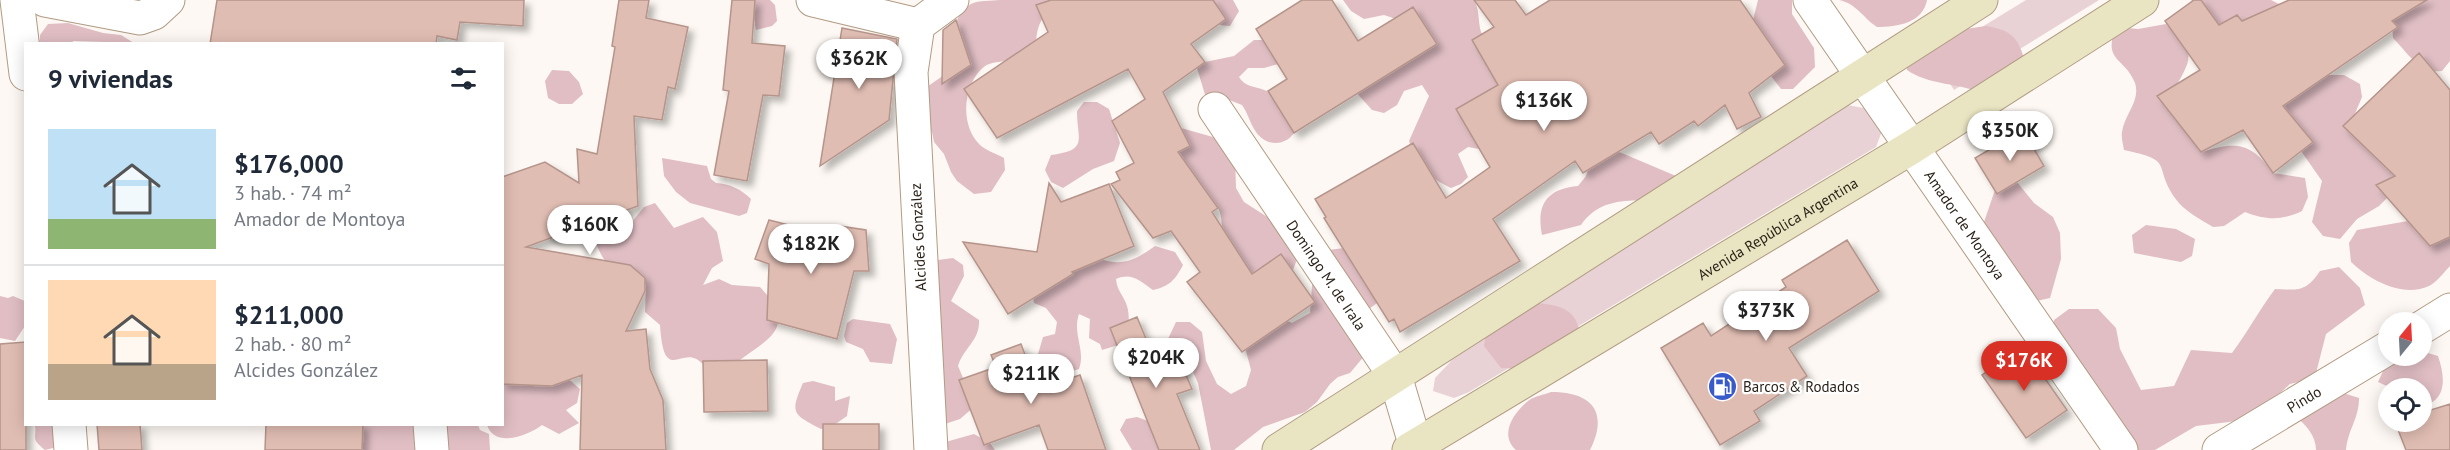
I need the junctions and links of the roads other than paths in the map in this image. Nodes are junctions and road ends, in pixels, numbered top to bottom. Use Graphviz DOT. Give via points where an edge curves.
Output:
graph roads {
  1 [pos="17,0"];
  2 [pos="45,0"];
  3 [pos="168,0"];
  4 [pos="813,0"];
  5 [pos="952,0"];
  6 [pos="1810,0"];
  7 [pos="1980,0"];
  8 [pos="2142,0"];
  9 [pos="918,25"];
  10 [pos="24,58"];
  11 [pos="1862,76"];
  12 [pos="1215,109"];
  13 [pos="1912,147"];
  14 [pos="2450,310"];
  15 [pos="2432,321"];
  16 [pos="2378,354"];
  17 [pos="1395,376"];
  18 [pos="69,426"];
  19 [pos="430,426"];
  20 [pos="1415,448"];
  21 [pos="71,450"];
  22 [pos="432,450"];
  23 [pos="931,450"];
  24 [pos="1279,450"];
  25 [pos="2121,450"];
  26 [pos="2219,450"];
  1 -- 10 [label="street"];
  2 -- 3 [label="street" via="140,18 154,13"];
  4 -- 9 [label="street"];
  5 -- 9 [label="street"];
  6 -- 11 [label="street, Amador de Montoya"];
  7 -- 11 [label="main road"];
  8 -- 13 [label="main road, Avenida República Argentina"];
  9 -- 23 [label="street, Alcides González" via="911,72"];
  11 -- 13 [label="street, Amador de Montoya"];
  11 -- 17 [label="main road"];
  12 -- 17 [label="street, Domingo M. de Irala"];
  13 -- 20 [label="main road, Avenida República Argentina"];
  13 -- 25 [label="street, Amador de Montoya"];
  14 -- 15 [label="street"];
  16 -- 26 [label="street, Pindo"];
  17 -- 20 [label="street, Domingo M. de Irala"];
  17 -- 24 [label="main road"];
  18 -- 21 [label="street"];
  19 -- 22 [label="street"];
}
